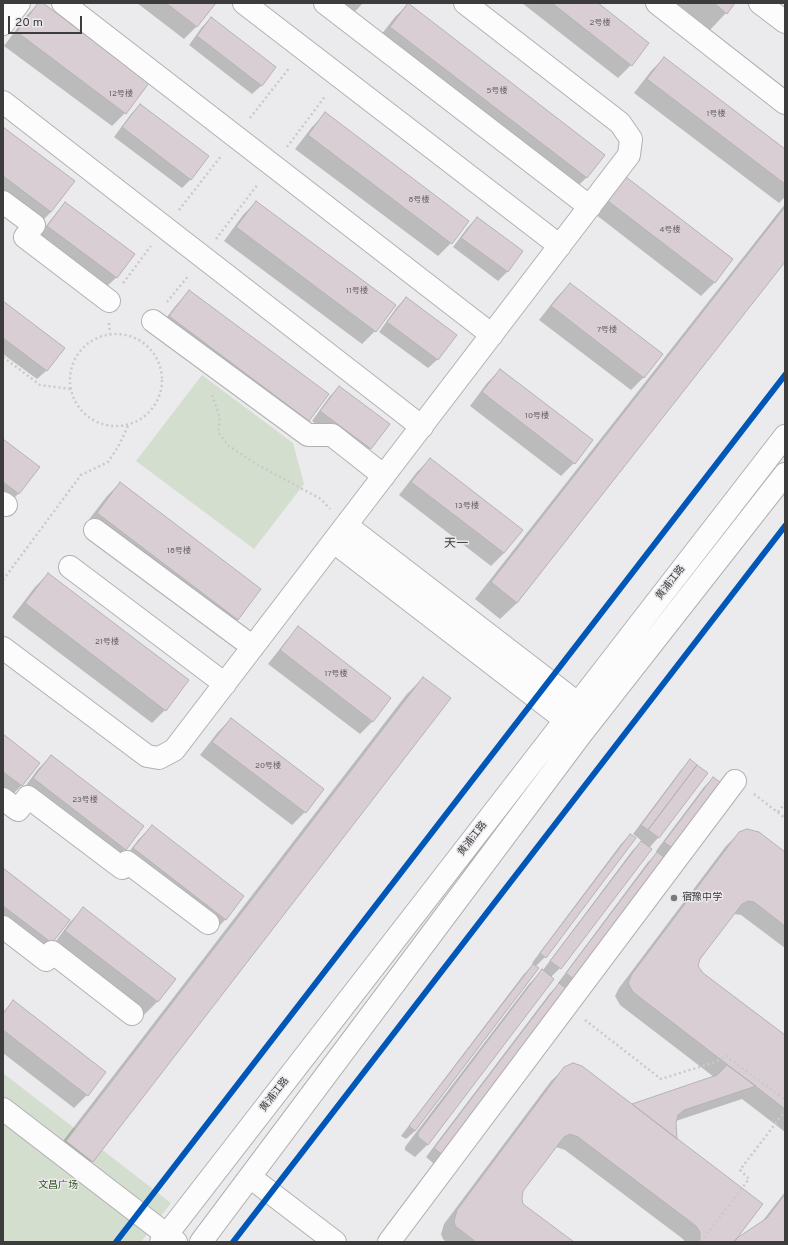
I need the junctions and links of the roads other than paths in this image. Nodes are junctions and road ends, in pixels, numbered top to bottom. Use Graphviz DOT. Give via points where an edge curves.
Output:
graph roads {
  1 [pos="19,3"];
  2 [pos="63,3"];
  3 [pos="244,3"];
  4 [pos="325,3"];
  5 [pos="465,3"];
  6 [pos="658,3"];
  7 [pos="760,3"];
  8 [pos="785,22"];
  9 [pos="3,24"];
  10 [pos="3,102"];
  11 [pos="785,103"];
  12 [pos="3,202"];
  13 [pos="590,208"];
  14 [pos="560,246"];
  15 [pos="109,301"];
  16 [pos="153,321"];
  17 [pos="492,335"];
  18 [pos="422,427"];
  19 [pos="785,436"];
  20 [pos="785,474"];
  21 [pos="384,476"];
  22 [pos="95,530"];
  23 [pos="340,534"];
  24 [pos="70,568"];
  25 [pos="253,647"];
  26 [pos="3,648"];
  27 [pos="225,684"];
  28 [pos="586,710"];
  29 [pos="573,727"];
  30 [pos="735,781"];
  31 [pos="3,799"];
  32 [pos="208,923"];
  33 [pos="3,926"];
  34 [pos="132,1014"];
  35 [pos="3,1108"];
  36 [pos="250,1177"];
  37 [pos="168,1240"];
  38 [pos="202,1242"];
  39 [pos="335,1242"];
  40 [pos="389,1242"];
  1 -- 9 [label="street"];
  2 -- 17 [label="street"];
  3 -- 14 [label="street"];
  4 -- 13 [label="street"];
  5 -- 13 [label="street" via="620,123 631,139 629,155"];
  6 -- 11 [label="street"];
  7 -- 8 [label="street"];
  10 -- 18 [label="street"];
  12 -- 15 [label="street" via="34,225 25,237"];
  13 -- 14 [label="street"];
  14 -- 17 [label="street"];
  16 -- 21 [label="street" via="308,435 332,435"];
  17 -- 18 [label="street"];
  18 -- 21 [label="street"];
  19 -- 28 [label="street, 黄浦江路"];
  20 -- 28 [label="street, 黄浦江路"];
  21 -- 23 [label="street"];
  22 -- 25 [label="street"];
  23 -- 25 [label="street"];
  23 -- 28 [label="street"];
  23 -- 29 [label="street"];
  24 -- 27 [label="street"];
  25 -- 27 [label="street"];
  26 -- 27 [label="street" via="147,756 159,758 174,750"];
  28 -- 29 [label="street, 黄浦江路"];
  29 -- 36 [label="street, 黄浦江路"];
  29 -- 37 [label="street, 黄浦江路"];
  30 -- 40 [label="street"];
  31 -- 32 [label="street" via="18,810 28,797 122,868 127,862"];
  33 -- 34 [label="street" via="46,960 52,952"];
  35 -- 37 [label="street"];
  36 -- 38 [label="street, 黄浦江路"];
  36 -- 39 [label="street"];
}
